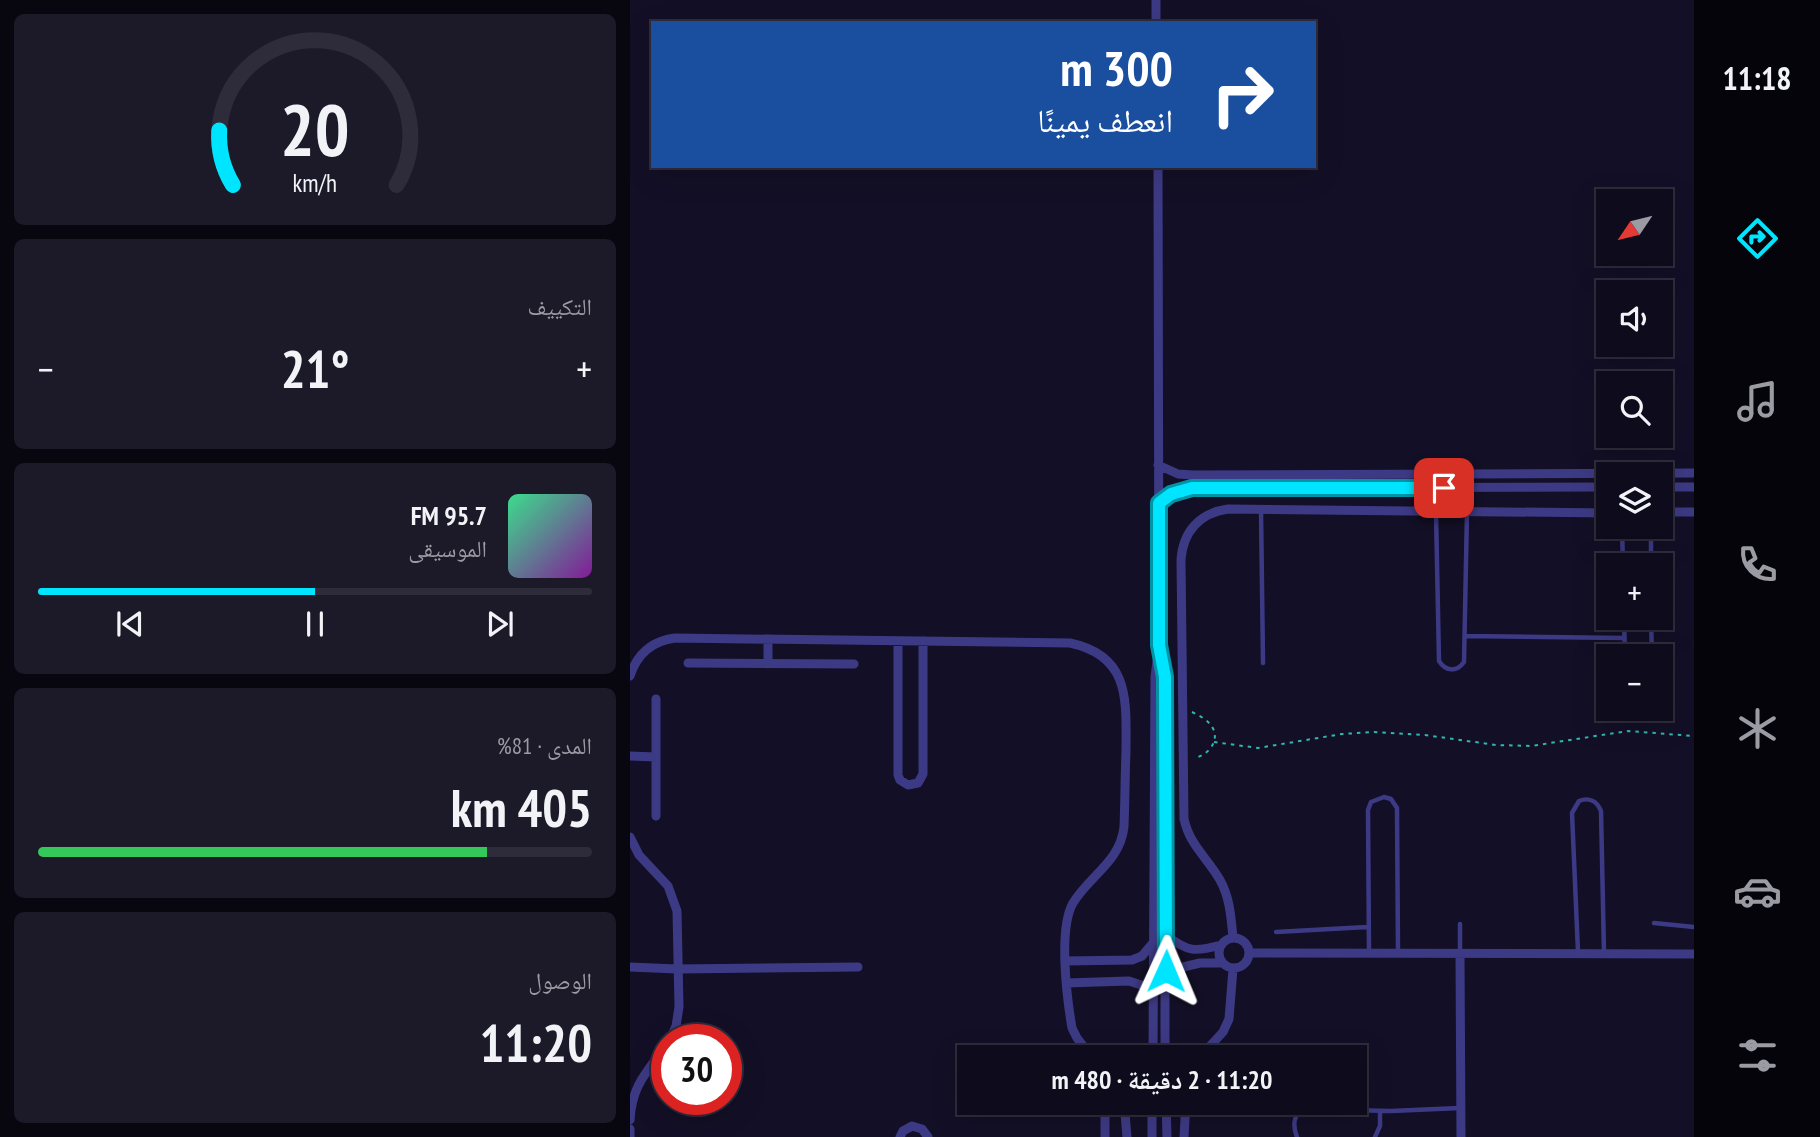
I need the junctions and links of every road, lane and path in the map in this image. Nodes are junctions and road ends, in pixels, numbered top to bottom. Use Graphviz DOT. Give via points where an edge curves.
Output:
graph roads {
  1 [pos="1156,0"];
  2 [pos="1156,21"];
  3 [pos="1158,168"];
  4 [pos="1158,465"];
  5 [pos="1694,473"];
  6 [pos="1596,487"];
  7 [pos="1673,487"];
  8 [pos="1694,487"];
  9 [pos="1159,503"];
  10 [pos="1261,509"];
  11 [pos="1436,512"];
  12 [pos="1466,512"];
  13 [pos="1673,512"];
  14 [pos="1694,512"];
  15 [pos="1596,513"];
  16 [pos="1625,630"];
  17 [pos="1465,636"];
  18 [pos="1625,638"];
  19 [pos="768,639"];
  20 [pos="898,641"];
  21 [pos="923,641"];
  22 [pos="1625,644"];
  23 [pos="1159,645"];
  24 [pos="688,663"];
  25 [pos="1263,663"];
  26 [pos="768,664"];
  27 [pos="854,664"];
  28 [pos="630,676"];
  29 [pos="656,699"];
  30 [pos="1182,707"];
  31 [pos="1694,736"];
  32 [pos="1214,742"];
  33 [pos="630,756"];
  34 [pos="656,757"];
  35 [pos="1183,762"];
  36 [pos="656,816"];
  37 [pos="630,836"];
  38 [pos="1654,923"];
  39 [pos="1460,924"];
  40 [pos="1694,927"];
  41 [pos="1367,928"];
  42 [pos="1276,932"];
  43 [pos="1167,936"];
  44 [pos="1233,938"];
  45 [pos="1153,943"];
  46 [pos="1220,945"];
  47 [pos="1249,953"];
  48 [pos="1369,953"];
  49 [pos="1398,953"];
  50 [pos="1460,953"];
  51 [pos="1578,954"];
  52 [pos="1604,954"];
  53 [pos="1694,954"];
  54 [pos="1065,961"];
  55 [pos="1222,963"];
  56 [pos="630,967"];
  57 [pos="858,967"];
  58 [pos="677,969"];
  59 [pos="1233,969"];
  60 [pos="1166,971"];
  61 [pos="1154,973"];
  62 [pos="1066,983"];
  63 [pos="1153,989"];
  64 [pos="674,1024"];
  65 [pos="1083,1045"];
  66 [pos="1153,1045"];
  67 [pos="1165,1045"];
  68 [pos="1211,1045"];
  69 [pos="651,1065"];
  70 [pos="1460,1108"];
  71 [pos="1380,1111"];
  72 [pos="1105,1115"];
  73 [pos="1125,1115"];
  74 [pos="1152,1115"];
  75 [pos="1166,1115"];
  76 [pos="1185,1115"];
  77 [pos="630,1119"];
  78 [pos="630,1129"];
  79 [pos="630,1137"];
  80 [pos="900,1137"];
  81 [pos="928,1137"];
  82 [pos="1105,1137"];
  83 [pos="1127,1137"];
  84 [pos="1152,1137"];
  85 [pos="1167,1137"];
  86 [pos="1184,1137"];
  87 [pos="1297,1137"];
  88 [pos="1375,1137"];
  89 [pos="1461,1137"];
  1 -- 2 [label="street"];
  3 -- 4 [label="street"];
  4 -- 5 [label="street" via="1193,475"];
  4 -- 9 [label="street"];
  6 -- 9 [label="street" via="1192,488"];
  7 -- 8 [label="street"];
  9 -- 23 [label="street"];
  10 -- 11 [label="street"];
  10 -- 25 [label="lane"];
  10 -- 30 [label="street" via="1217,511 1198,521 1185,538 1181,560"];
  11 -- 12 [label="street"];
  11 -- 17 [label="lane" via="1438,662 1455,669 1464,662"];
  12 -- 15 [label="street"];
  12 -- 17 [label="lane"];
  13 -- 14 [label="street"];
  16 -- 18 [label="lane"];
  17 -- 18 [label="lane"];
  18 -- 22 [label="lane"];
  19 -- 20 [label="street"];
  19 -- 26 [label="street"];
  19 -- 28 [label="street" via="667,639 640,655"];
  20 -- 21 [label="street"];
  20 -- 21 [label="street" via="898,775 908,785 918,783 923,774"];
  21 -- 54 [label="street" via="1070,643 1101,655 1121,680 1126,701 1123,833 1114,856 1073,904 1066,927"];
  23 -- 43 [label="street" via="1165,677"];
  23 -- 45 [label="street"];
  24 -- 26 [label="street"];
  26 -- 27 [label="street"];
  29 -- 34 [label="street"];
  30 -- 32 [label="path" via="1211,725"];
  30 -- 35 [label="street"];
  31 -- 32 [label="path" via="1621,732 1531,746 1382,732 1258,748"];
  32 -- 35 [label="path" via="1205,755"];
  33 -- 34 [label="street"];
  34 -- 36 [label="street"];
  35 -- 44 [label="street" via="1187,830 1223,887"];
  37 -- 58 [label="street" via="675,902"];
  38 -- 40 [label="lane"];
  39 -- 50 [label="lane"];
  41 -- 42 [label="lane"];
  41 -- 48 [label="lane"];
  41 -- 49 [label="lane" via="1368,810 1375,799 1384,797 1397,808"];
  43 -- 46 [label="street" via="1194,951"];
  43 -- 60 [label="street"];
  44 -- 46 [label="street"];
  44 -- 47 [label="street" via="1242,940"];
  45 -- 54 [label="street" via="1132,960"];
  45 -- 61 [label="street"];
  46 -- 55 [label="street"];
  47 -- 48 [label="street"];
  47 -- 59 [label="street" via="1247,962"];
  48 -- 49 [label="street"];
  49 -- 50 [label="street"];
  50 -- 51 [label="street"];
  50 -- 70 [label="street"];
  51 -- 52 [label="street"];
  51 -- 52 [label="lane" via="1572,813 1579,802 1588,799 1601,811"];
  52 -- 53 [label="street"];
  54 -- 62 [label="street"];
  55 -- 59 [label="street"];
  55 -- 60 [label="street" via="1200,962"];
  56 -- 58 [label="street"];
  57 -- 58 [label="street"];
  58 -- 64 [label="street"];
  59 -- 68 [label="street" via="1229,1019"];
  60 -- 61 [label="street"];
  60 -- 67 [label="street"];
  61 -- 63 [label="street"];
  62 -- 63 [label="street" via="1129,981"];
  62 -- 65 [label="street" via="1073,1028"];
  63 -- 66 [label="street"];
  69 -- 77 [label="street" via="638,1083"];
  70 -- 71 [label="lane"];
  70 -- 89 [label="street"];
  71 -- 87 [label="lane" via="1302,1109 1294,1121"];
  71 -- 88 [label="lane"];
  72 -- 82 [label="street"];
  73 -- 83 [label="street"];
  74 -- 84 [label="street"];
  75 -- 85 [label="street"];
  76 -- 86 [label="street"];
  78 -- 79 [label="street"];
  80 -- 81 [label="street" via="907,1128 917,1126"];
}
